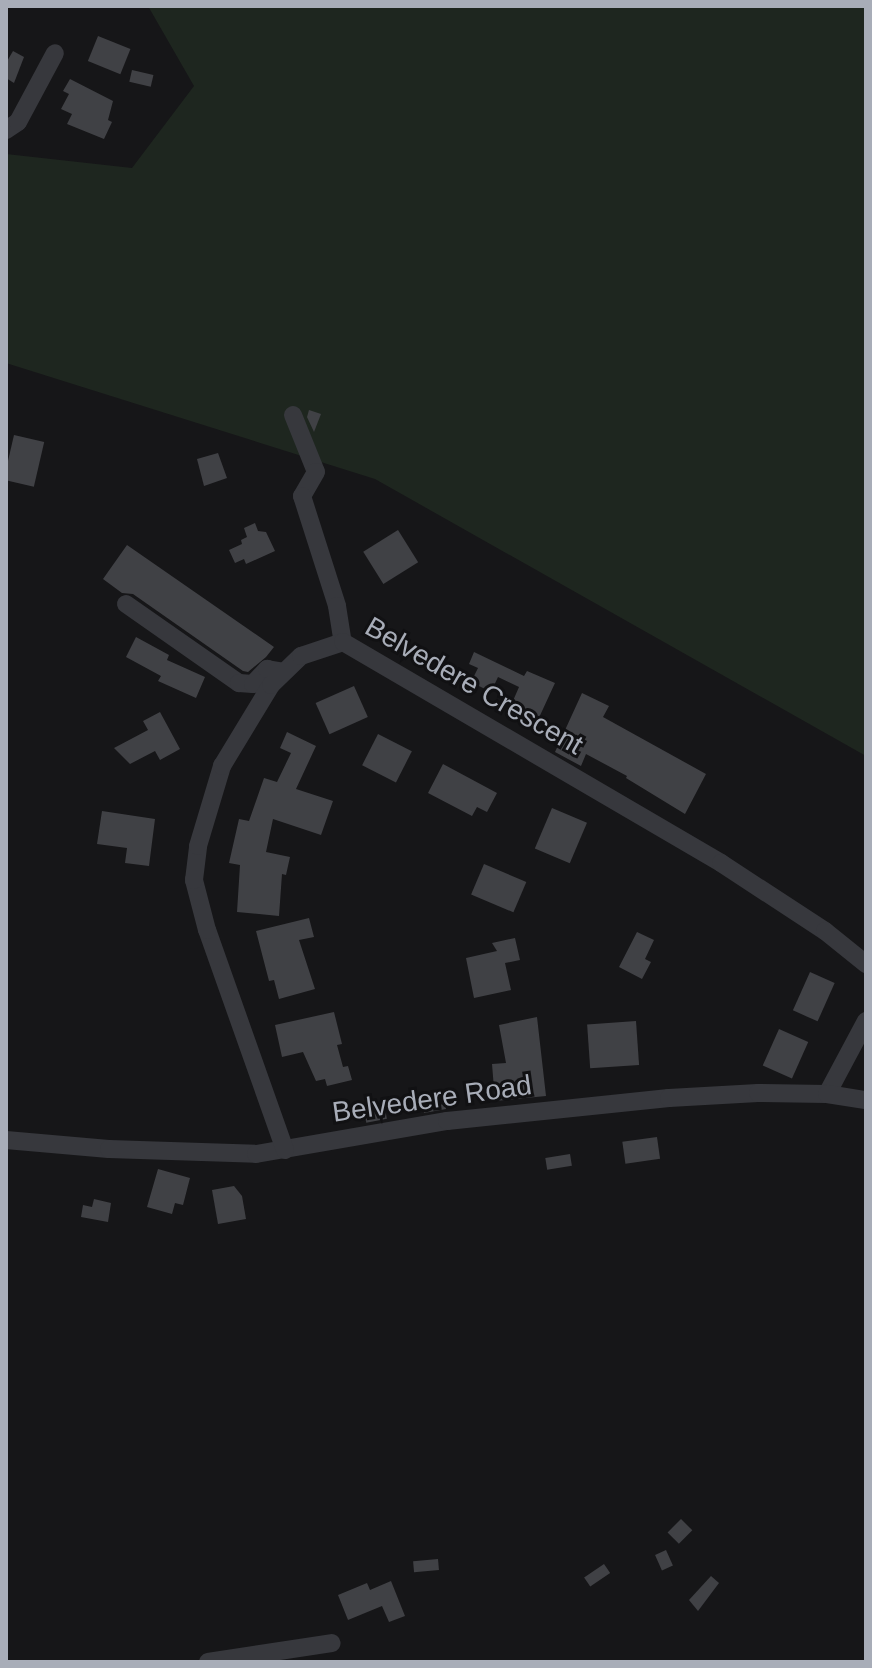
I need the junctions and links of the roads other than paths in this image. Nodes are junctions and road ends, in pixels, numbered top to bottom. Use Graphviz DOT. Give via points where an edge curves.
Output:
graph roads {
  1 [pos="55,53"];
  2 [pos="6,130"];
  3 [pos="293,415"];
  4 [pos="126,604"];
  5 [pos="343,642"];
  6 [pos="284,672"];
  7 [pos="866,964"];
  8 [pos="866,1021"];
  9 [pos="827,1094"];
  10 [pos="866,1100"];
  11 [pos="6,1140"];
  12 [pos="285,1150"];
  13 [pos="332,1643"];
  14 [pos="208,1662"];
  1 -- 2 [label="street" via="18,122"];
  3 -- 5 [label="street" via="316,472 302,496"];
  4 -- 6 [label="street" via="239,683 253,684 267,669"];
  5 -- 6 [label="street, Belvedere Crescent" via="301,656"];
  5 -- 7 [label="street, Belvedere Crescent" via="721,863"];
  6 -- 12 [label="street, Belvedere Crescent" via="246,720 222,766 198,846 194,880"];
  8 -- 9 [label="street"];
  9 -- 10 [label="street, Belvedere Road"];
  9 -- 12 [label="street, Belvedere Road" via="758,1093 566,1108 447,1121"];
  11 -- 12 [label="street, Belvedere Road" via="228,1155"];
  13 -- 14 [label="street"];
}
